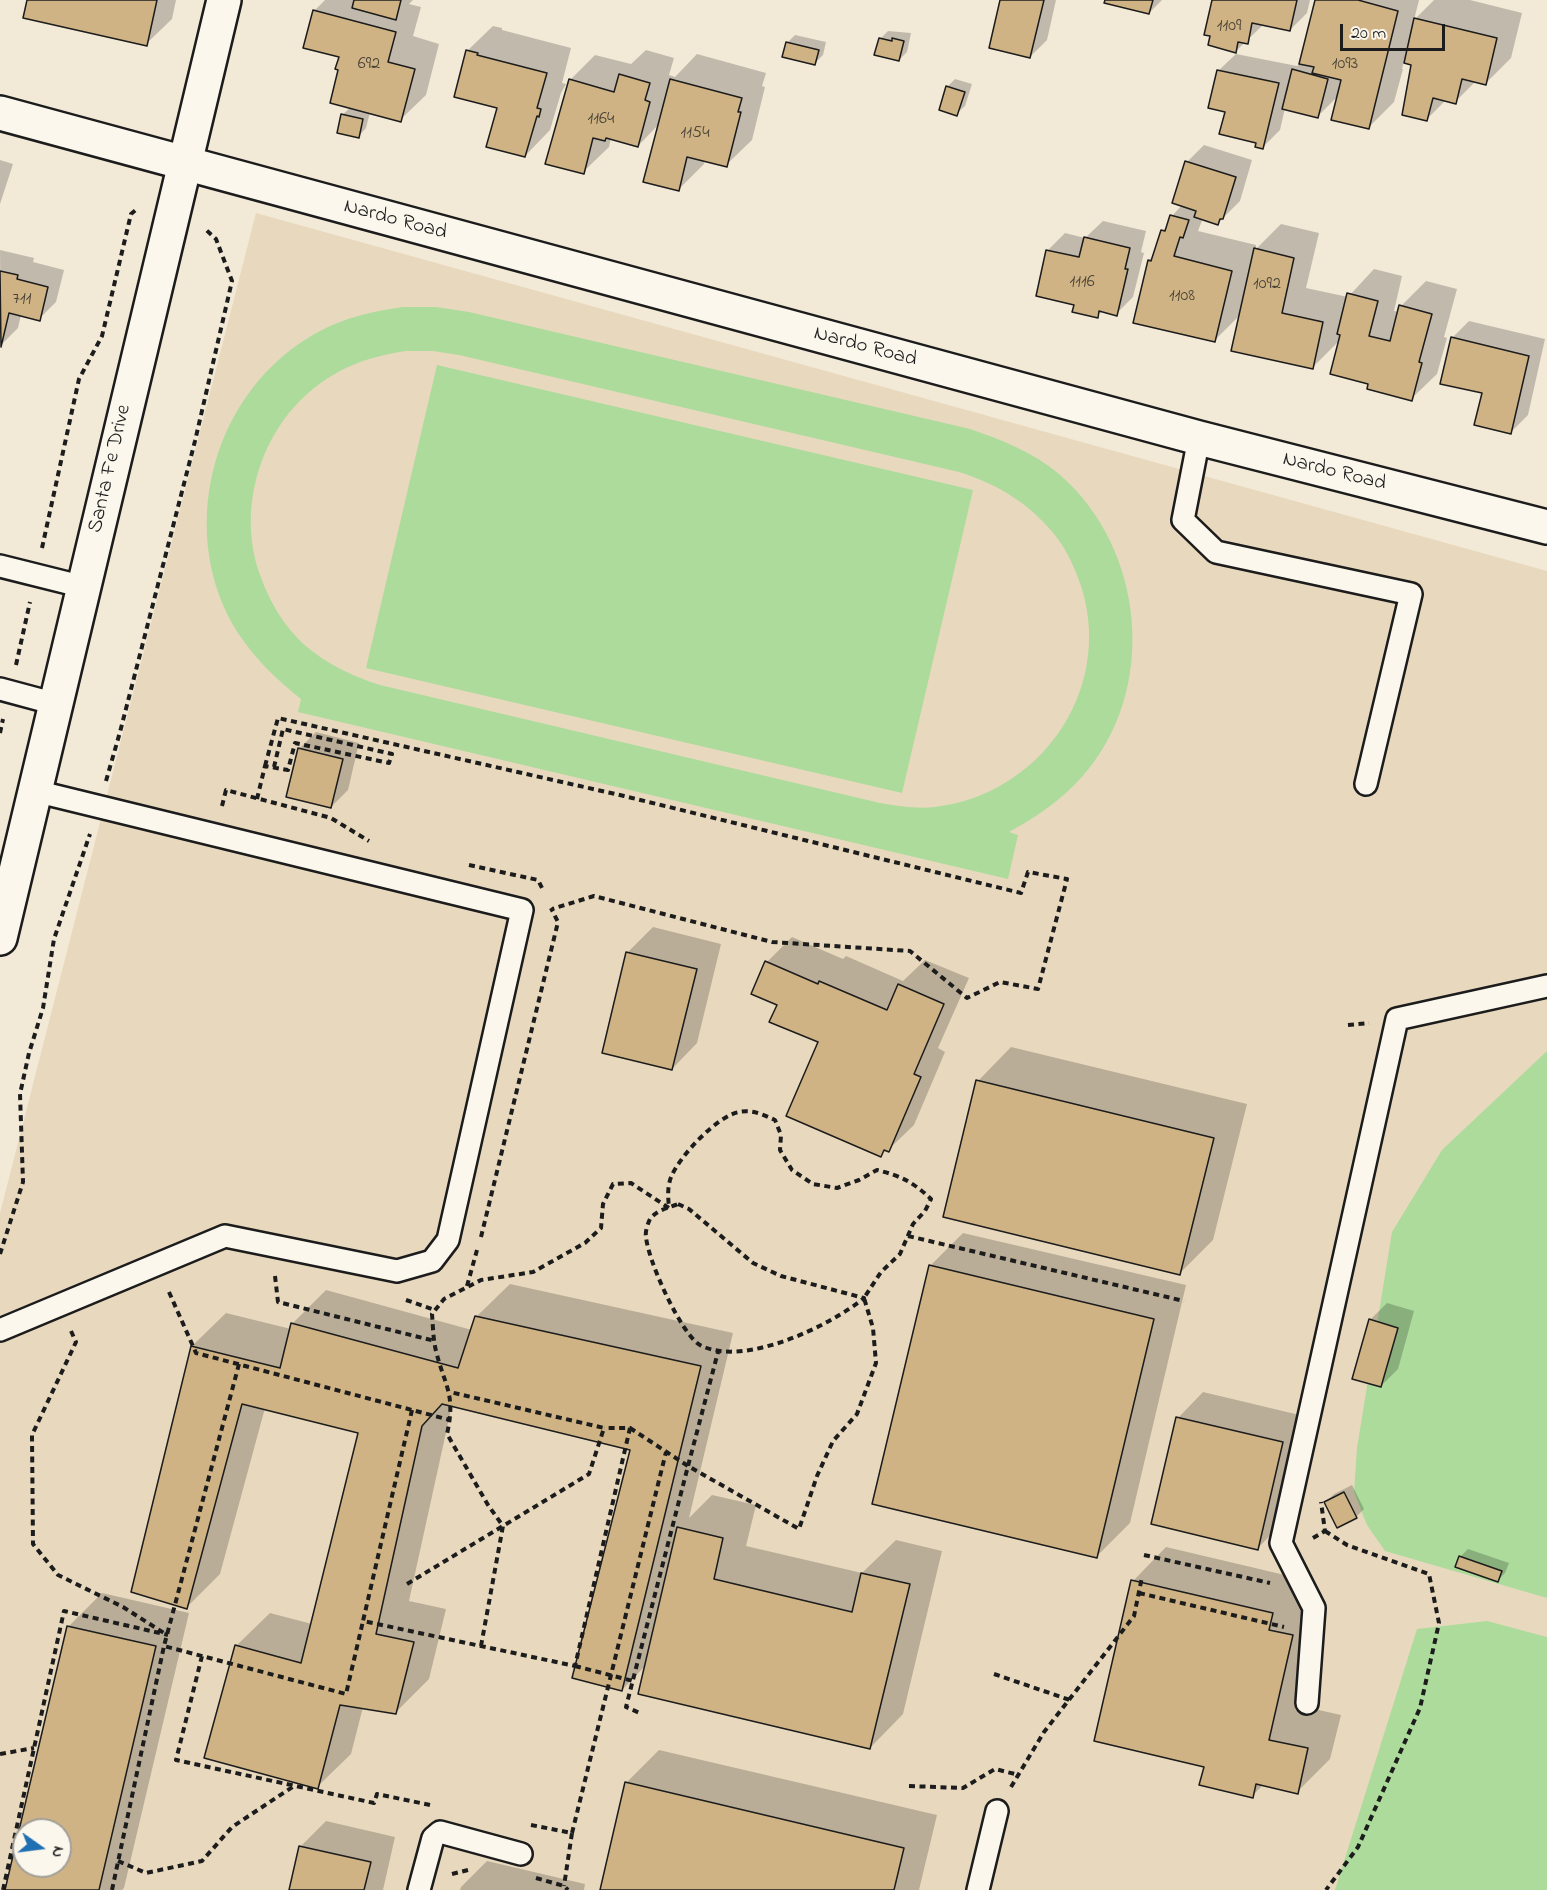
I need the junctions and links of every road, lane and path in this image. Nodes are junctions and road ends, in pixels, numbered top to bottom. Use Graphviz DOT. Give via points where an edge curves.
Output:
graph roads {
  1 [pos="224,0"];
  2 [pos="0,113"];
  3 [pos="184,164"];
  4 [pos="175,201"];
  5 [pos="1199,438"];
  6 [pos="1547,527"];
  7 [pos="0,566"];
  8 [pos="36,575"];
  9 [pos="84,587"];
  10 [pos="5,690"];
  11 [pos="56,704"];
  12 [pos="0,733"];
  13 [pos="265,766"];
  14 [pos="274,767"];
  15 [pos="1366,784"];
  16 [pos="35,791"];
  17 [pos="257,799"];
  18 [pos="210,804"];
  19 [pos="98,806"];
  20 [pos="222,806"];
  21 [pos="233,809"];
  22 [pos="347,836"];
  23 [pos="462,863"];
  24 [pos="552,909"];
  25 [pos="0,938"];
  26 [pos="1547,986"];
  27 [pos="669,1208"];
  28 [pos="908,1236"];
  29 [pos="0,1254"];
  30 [pos="274,1269"];
  31 [pos="179,1287"];
  32 [pos="467,1287"];
  33 [pos="403,1298"];
  34 [pos="864,1298"];
  35 [pos="1184,1301"];
  36 [pos="435,1310"];
  37 [pos="79,1326"];
  38 [pos="70,1329"];
  39 [pos="0,1330"];
  40 [pos="60,1333"];
  41 [pos="435,1341"];
  42 [pos="718,1352"];
  43 [pos="239,1364"];
  44 [pos="450,1392"];
  45 [pos="412,1410"];
  46 [pos="450,1420"];
  47 [pos="604,1428"];
  48 [pos="630,1428"];
  49 [pos="666,1452"];
  50 [pos="688,1466"];
  51 [pos="503,1526"];
  52 [pos="1325,1531"];
  53 [pos="1144,1555"];
  54 [pos="1142,1577"];
  55 [pos="407,1584"];
  56 [pos="1306,1591"];
  57 [pos="1139,1593"];
  58 [pos="363,1621"];
  59 [pos="1312,1633"];
  60 [pos="168,1635"];
  61 [pos="164,1646"];
  62 [pos="481,1646"];
  63 [pos="202,1656"];
  64 [pos="575,1666"];
  65 [pos="994,1674"];
  66 [pos="611,1676"];
  67 [pos="633,1681"];
  68 [pos="1070,1700"];
  69 [pos="1307,1702"];
  70 [pos="642,1714"];
  71 [pos="34,1748"];
  72 [pos="0,1754"];
  73 [pos="1019,1774"];
  74 [pos="295,1786"];
  75 [pos="909,1786"];
  76 [pos="435,1806"];
  77 [pos="997,1811"];
  78 [pos="526,1824"];
  79 [pos="572,1833"];
  80 [pos="521,1854"];
  81 [pos="118,1861"];
  82 [pos="3,1890"];
  83 [pos="112,1890"];
  84 [pos="419,1890"];
  85 [pos="568,1890"];
  86 [pos="978,1890"];
  87 [pos="1326,1890"];
  1 -- 3 [label="street, Santa Fe Drive"];
  2 -- 3 [label="street, Nardo Road"];
  3 -- 4 [label="street, Santa Fe Drive"];
  3 -- 5 [label="street, Nardo Road"];
  4 -- 8 [label="path" via="150,200 131,214 102,336 79,380"];
  4 -- 9 [label="street, Santa Fe Drive"];
  4 -- 19 [label="path" via="216,239 232,281 195,441"];
  5 -- 6 [label="street, Nardo Road"];
  5 -- 15 [label="lane" via="1183,520 1216,552 1411,594"];
  7 -- 8 [label="lane"];
  8 -- 9 [label="lane"];
  8 -- 10 [label="path"];
  9 -- 11 [label="street, Santa Fe Drive"];
  10 -- 11 [label="lane"];
  10 -- 12 [label="path"];
  11 -- 16 [label="street, Santa Fe Drive"];
  13 -- 14 [label="path"];
  13 -- 17 [label="path"];
  13 -- 24 [label="path" via="278,718 1021,892 1028,872 1067,879 1038,989 1000,982 967,998 910,951 772,942 594,896"];
  14 -- 14 [label="path" via="288,770 295,743 388,763 392,754 283,729"];
  16 -- 19 [label="lane"];
  16 -- 25 [label="street, Santa Fe Drive"];
  17 -- 20 [label="path" via="226,790"];
  17 -- 22 [label="path" via="331,818 370,842"];
  18 -- 20 [label="path"];
  19 -- 29 [label="path" via="54,939 43,1008 22,1083 23,1182"];
  19 -- 39 [label="lane" via="522,910 448,1240 432,1261 397,1271 225,1236"];
  20 -- 21 [label="path"];
  23 -- 24 [label="path" via="538,880"];
  24 -- 32 [label="path" via="558,922"];
  26 -- 56 [label="lane" via="1396,1019 1281,1543"];
  27 -- 28 [label="path" via="672,1175 691,1148 709,1129 738,1112 757,1112 775,1119 781,1135 780,1150 792,1170 813,1184 837,1188 877,1170 919,1187 931,1199"];
  27 -- 32 [label="path" via="632,1183 613,1184 603,1204 601,1228 585,1243 533,1272 481,1280"];
  27 -- 34 [label="path" via="678,1204 689,1209 753,1263 781,1276"];
  27 -- 42 [label="path" via="658,1211 649,1220 645,1236 663,1292 698,1344"];
  28 -- 34 [label="path" via="900,1254 881,1272"];
  28 -- 35 [label="path"];
  30 -- 41 [label="path" via="278,1302"];
  31 -- 43 [label="path" via="166,1293 196,1353"];
  32 -- 36 [label="path" via="444,1299"];
  33 -- 36 [label="path"];
  34 -- 42 [label="path" via="809,1333 757,1349"];
  34 -- 50 [label="path" via="873,1328 876,1363 857,1414 833,1441 799,1529"];
  36 -- 41 [label="path"];
  37 -- 38 [label="path"];
  38 -- 40 [label="path"];
  38 -- 60 [label="path" via="76,1342 32,1435 33,1544 58,1575 123,1607"];
  41 -- 44 [label="path"];
  42 -- 50 [label="path"];
  43 -- 45 [label="path"];
  43 -- 60 [label="path"];
  44 -- 46 [label="path"];
  44 -- 47 [label="path"];
  45 -- 46 [label="path"];
  45 -- 58 [label="path"];
  46 -- 51 [label="path" via="447,1434"];
  47 -- 48 [label="path"];
  47 -- 51 [label="path" via="590,1474"];
  48 -- 49 [label="path"];
  48 -- 64 [label="path"];
  49 -- 50 [label="path"];
  49 -- 66 [label="path"];
  50 -- 67 [label="path"];
  51 -- 55 [label="path"];
  51 -- 62 [label="path"];
  52 -- 87 [label="path" via="1347,1545 1429,1574 1439,1623 1420,1708 1358,1847"];
  53 -- 56 [label="path"];
  54 -- 57 [label="path"];
  56 -- 59 [label="lane" via="1314,1608"];
  57 -- 59 [label="path"];
  57 -- 68 [label="path" via="1134,1616"];
  58 -- 62 [label="path"];
  58 -- 63 [label="path" via="346,1694"];
  59 -- 69 [label="lane"];
  60 -- 61 [label="path"];
  60 -- 71 [label="path" via="64,1611"];
  61 -- 63 [label="path"];
  61 -- 81 [label="path"];
  62 -- 64 [label="path"];
  63 -- 74 [label="path" via="176,1760"];
  64 -- 66 [label="path"];
  65 -- 68 [label="path"];
  66 -- 67 [label="path"];
  66 -- 79 [label="path"];
  67 -- 70 [label="path" via="626,1707"];
  68 -- 73 [label="path" via="1044,1732"];
  71 -- 72 [label="path"];
  71 -- 82 [label="path"];
  73 -- 75 [label="path" via="995,1769 963,1788"];
  73 -- 77 [label="path"];
  74 -- 76 [label="path" via="375,1803 377,1794"];
  74 -- 81 [label="path" via="232,1827 202,1861 146,1873"];
  77 -- 86 [label="lane"];
  78 -- 79 [label="path"];
  79 -- 85 [label="path" via="564,1886"];
  80 -- 84 [label="lane" via="440,1832 433,1838"];
  81 -- 83 [label="path"];
}
